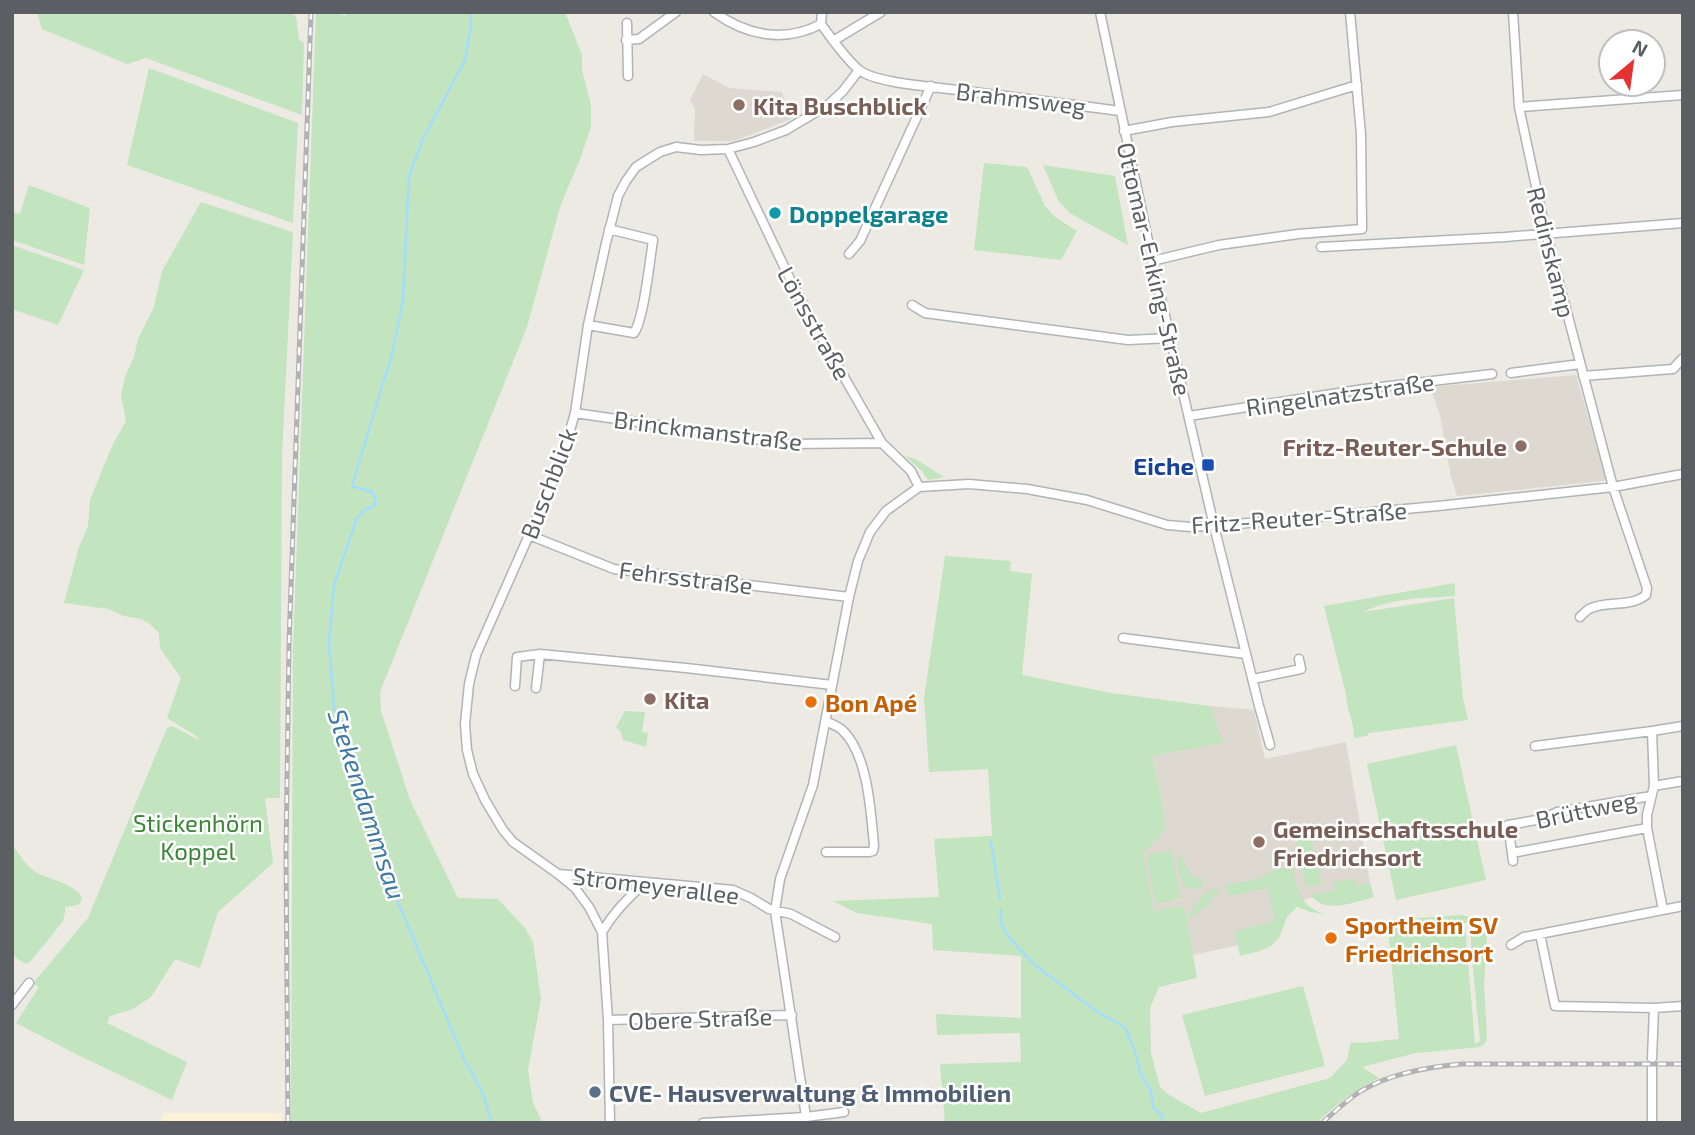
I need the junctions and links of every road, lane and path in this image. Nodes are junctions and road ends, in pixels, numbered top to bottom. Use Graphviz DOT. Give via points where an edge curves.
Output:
graph roads {
  1 [pos="676,12"];
  2 [pos="714,12"];
  3 [pos="822,12"];
  4 [pos="881,12"];
  5 [pos="1100,12"];
  6 [pos="1350,12"];
  7 [pos="1513,12"];
  8 [pos="627,23"];
  9 [pos="821,24"];
  10 [pos="626,40"];
  11 [pos="833,41"];
  12 [pos="859,70"];
  13 [pos="628,76"];
  14 [pos="1357,85"];
  15 [pos="931,86"];
  16 [pos="1683,94"];
  17 [pos="1518,107"];
  18 [pos="1120,111"];
  19 [pos="1124,131"];
  20 [pos="728,149"];
  21 [pos="1683,223"];
  22 [pos="609,229"];
  23 [pos="1331,231"];
  24 [pos="1546,233"];
  25 [pos="1331,246"];
  26 [pos="1321,247"];
  27 [pos="849,254"];
  28 [pos="1152,261"];
  29 [pos="912,305"];
  30 [pos="588,325"];
  31 [pos="1171,338"];
  32 [pos="1682,359"];
  33 [pos="1580,363"];
  34 [pos="1511,373"];
  35 [pos="1492,374"];
  36 [pos="1583,376"];
  37 [pos="575,413"];
  38 [pos="1189,416"];
  39 [pos="883,443"];
  40 [pos="1683,474"];
  41 [pos="919,487"];
  42 [pos="1613,487"];
  43 [pos="1214,526"];
  44 [pos="529,535"];
  45 [pos="849,597"];
  46 [pos="1580,617"];
  47 [pos="486,634"];
  48 [pos="1124,638"];
  49 [pos="1246,653"];
  50 [pos="540,654"];
  51 [pos="1299,659"];
  52 [pos="1254,679"];
  53 [pos="832,685"];
  54 [pos="515,686"];
  55 [pos="536,688"];
  56 [pos="826,721"];
  57 [pos="1683,726"];
  58 [pos="1651,731"];
  59 [pos="1270,745"];
  60 [pos="1535,746"];
  61 [pos="1683,781"];
  62 [pos="1654,786"];
  63 [pos="1651,796"];
  64 [pos="1647,828"];
  65 [pos="826,852"];
  66 [pos="558,874"];
  67 [pos="646,882"];
  68 [pos="1683,906"];
  69 [pos="1663,910"];
  70 [pos="775,911"];
  71 [pos="602,932"];
  72 [pos="1540,934"];
  73 [pos="835,937"];
  74 [pos="1511,945"];
  75 [pos="29,983"];
  76 [pos="12,1005"];
  77 [pos="1683,1006"];
  78 [pos="1654,1009"];
  79 [pos="792,1015"];
  80 [pos="608,1020"];
  81 [pos="1653,1058"];
  82 [pos="1652,1068"];
  83 [pos="844,1112"];
  84 [pos="807,1120"];
  85 [pos="610,1123"];
  86 [pos="703,1123"];
  87 [pos="1652,1123"];
  1 -- 10 [label="street" via="639,39"];
  2 -- 9 [label="street" via="743,28 776,36 799,34"];
  3 -- 9 [label="street"];
  4 -- 11 [label="street"];
  5 -- 18 [label="street, Ottomar-Enking-Straße"];
  6 -- 14 [label="street"];
  7 -- 17 [label="street, Redinskamp"];
  8 -- 10 [label="street"];
  9 -- 11 [label="street"];
  10 -- 13 [label="street"];
  11 -- 12 [label="street"];
  12 -- 15 [label="street, Brahmsweg" via="881,79"];
  12 -- 20 [label="street, Buschblick" via="844,91 809,117 771,136"];
  14 -- 19 [label="street" via="1269,113"];
  14 -- 23 [label="street" via="1362,229"];
  15 -- 18 [label="street, Brahmsweg"];
  15 -- 27 [label="street" via="860,241"];
  16 -- 17 [label="street"];
  17 -- 24 [label="street, Redinskamp"];
  18 -- 19 [label="street, Ottomar-Enking-Straße"];
  19 -- 28 [label="street, Ottomar-Enking-Straße"];
  20 -- 22 [label="street, Buschblick" via="676,148 636,167 618,196"];
  20 -- 39 [label="street, Lönsstraße" via="817,330"];
  21 -- 24 [label="street"];
  22 -- 30 [label="street, Buschblick"];
  22 -- 30 [label="street" via="653,240 642,310 634,333"];
  23 -- 25 [label="street"];
  23 -- 28 [label="street" via="1219,245"];
  24 -- 25 [label="street"];
  24 -- 33 [label="street, Redinskamp"];
  25 -- 26 [label="street"];
  28 -- 31 [label="street, Ottomar-Enking-Straße"];
  29 -- 31 [label="street" via="925,313 1128,340"];
  30 -- 37 [label="street, Buschblick"];
  31 -- 38 [label="street, Ottomar-Enking-Straße"];
  32 -- 36 [label="street" via="1673,369"];
  33 -- 34 [label="street"];
  33 -- 36 [label="street, Redinskamp"];
  35 -- 38 [label="street, Ringelnatzstraße" via="1364,388"];
  36 -- 42 [label="street, Redinskamp"];
  37 -- 39 [label="street, Brinckmanstraße" via="789,444"];
  37 -- 44 [label="street, Buschblick" via="560,465"];
  38 -- 43 [label="street, Ottomar-Enking-Straße"];
  39 -- 41 [label="street, Lönsstraße" via="911,471"];
  40 -- 42 [label="street, Fritz-Reuter-Straße"];
  41 -- 43 [label="street, Fritz-Reuter-Straße" via="969,484 1027,489 1087,500 1167,525"];
  41 -- 45 [label="street" via="886,511 870,532"];
  42 -- 43 [label="street, Fritz-Reuter-Straße"];
  42 -- 46 [label="street, Redinskamp" via="1647,592 1634,602 1591,608"];
  43 -- 49 [label="street, Ottomar-Enking-Straße"];
  44 -- 45 [label="street, Fehrsstraße" via="614,569"];
  44 -- 47 [label="street, Buschblick"];
  45 -- 53 [label="street"];
  47 -- 66 [label="street, Stromeyerallee" via="469,684 465,724 473,774 513,842"];
  48 -- 49 [label="street"];
  49 -- 52 [label="street, Ottomar-Enking-Straße"];
  50 -- 53 [label="street"];
  50 -- 54 [label="street" via="517,657"];
  50 -- 55 [label="street"];
  51 -- 52 [label="street" via="1301,669"];
  52 -- 59 [label="street, Ottomar-Enking-Straße"];
  53 -- 56 [label="street"];
  56 -- 65 [label="street" via="840,728 860,758 874,846 869,852"];
  56 -- 70 [label="street" via="813,785 780,879"];
  57 -- 58 [label="street"];
  58 -- 60 [label="street"];
  58 -- 62 [label="street"];
  61 -- 62 [label="street"];
  62 -- 63 [label="street"];
  63 -- 64 [label="street"];
  63 -- 64 [label="street, Brüttweg" via="1507,825 1513,857"];
  64 -- 69 [label="street"];
  66 -- 67 [label="street, Stromeyerallee"];
  66 -- 71 [label="street" via="575,888"];
  67 -- 70 [label="street, Stromeyerallee" via="733,890"];
  67 -- 71 [label="street" via="611,916"];
  68 -- 69 [label="street"];
  69 -- 72 [label="street"];
  70 -- 73 [label="street, Stromeyerallee" via="791,914"];
  70 -- 79 [label="street"];
  71 -- 80 [label="street"];
  72 -- 74 [label="street"];
  72 -- 78 [label="street" via="1555,1006"];
  75 -- 76 [label="street"];
  77 -- 78 [label="street"];
  78 -- 81 [label="street"];
  79 -- 80 [label="street, Obere Straße"];
  79 -- 84 [label="street"];
  80 -- 85 [label="street"];
  82 -- 87 [label="street"];
  83 -- 84 [label="street"];
  84 -- 86 [label="street"];
}
